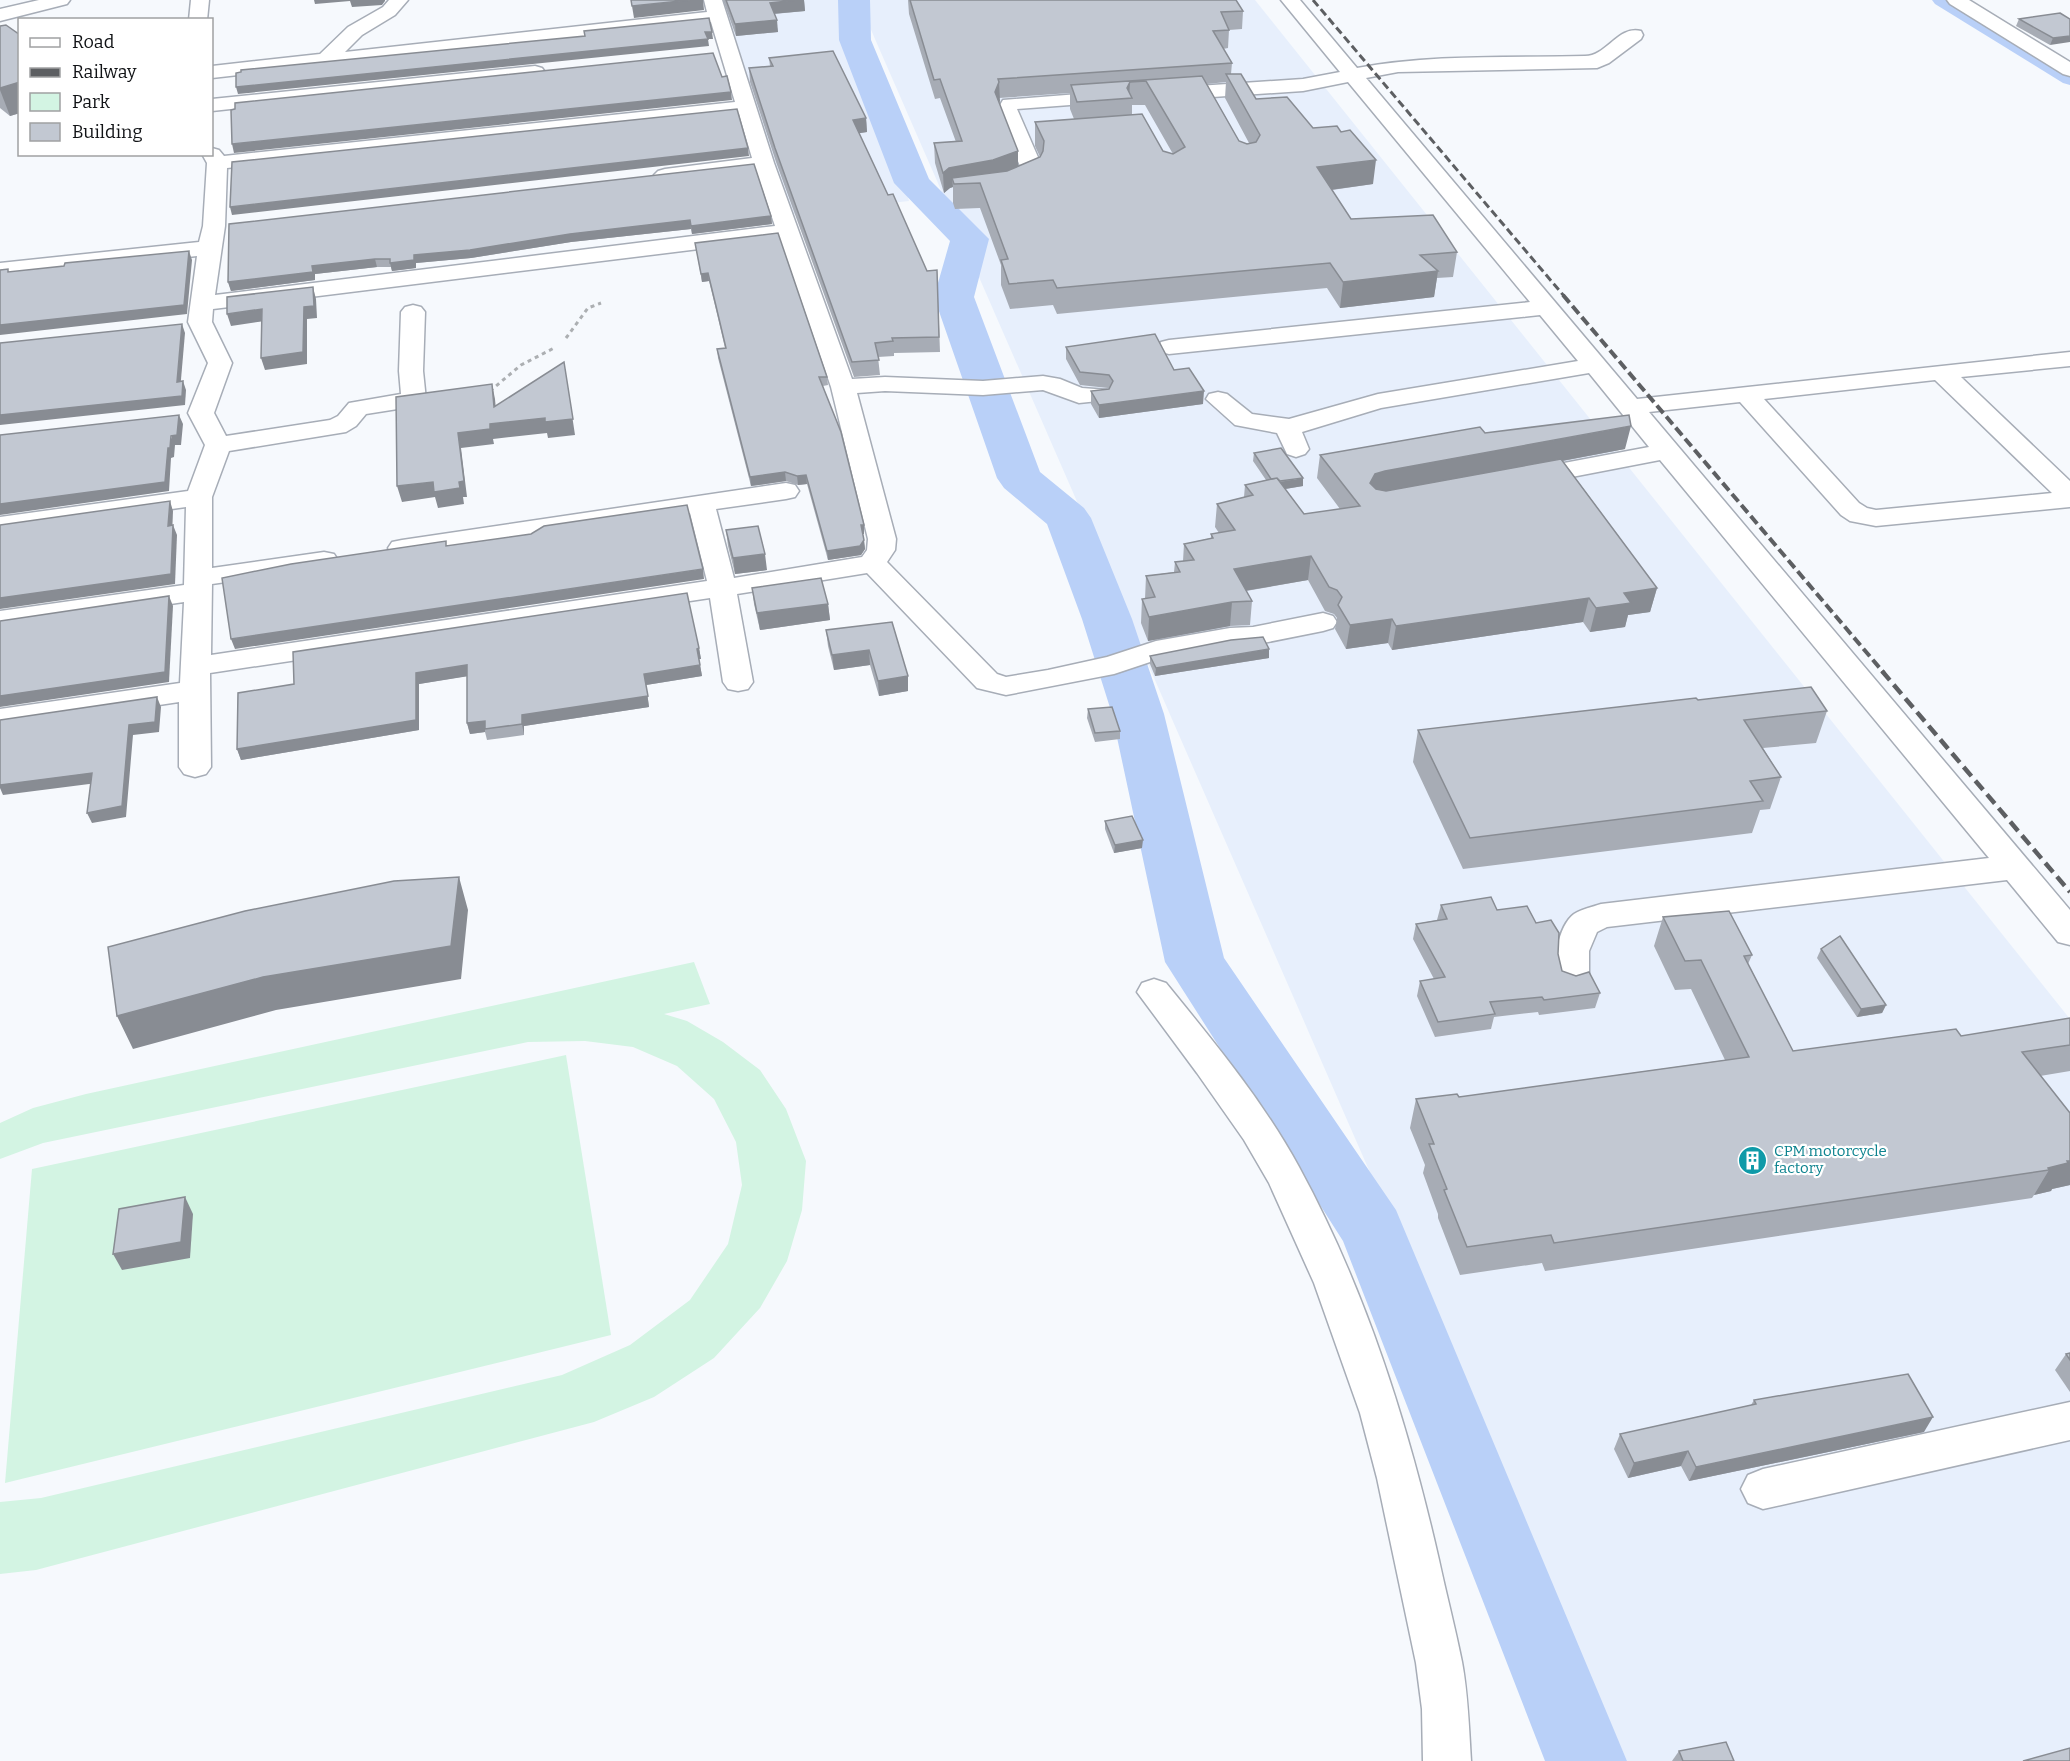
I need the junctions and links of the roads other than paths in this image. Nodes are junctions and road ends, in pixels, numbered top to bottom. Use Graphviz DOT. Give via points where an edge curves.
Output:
graph roads {
  1 [pos="61,0"];
  2 [pos="200,0"];
  3 [pos="399,0"];
  4 [pos="1290,0"];
  5 [pos="1956,0"];
  6 [pos="716,8"];
  7 [pos="0,15"];
  8 [pos="198,18"];
  9 [pos="1634,34"];
  10 [pos="728,52"];
  11 [pos="705,54"];
  12 [pos="328,57"];
  13 [pos="552,70"];
  14 [pos="2070,70"];
  15 [pos="213,72"];
  16 [pos="1353,74"];
  17 [pos="1209,92"];
  18 [pos="1153,95"];
  19 [pos="213,105"];
  20 [pos="1134,105"];
  21 [pos="745,107"];
  22 [pos="1220,112"];
  23 [pos="1043,137"];
  24 [pos="1019,139"];
  25 [pos="214,158"];
  26 [pos="764,163"];
  27 [pos="647,177"];
  28 [pos="989,190"];
  29 [pos="789,231"];
  30 [pos="221,233"];
  31 [pos="0,270"];
  32 [pos="1548,307"];
  33 [pos="413,312"];
  34 [pos="193,317"];
  35 [pos="1169,347"];
  36 [pos="2070,359"];
  37 [pos="1596,365"];
  38 [pos="1941,372"];
  39 [pos="843,387"];
  40 [pos="1744,393"];
  41 [pos="1099,394"];
  42 [pos="1218,399"];
  43 [pos="1631,407"];
  44 [pos="218,444"];
  45 [pos="1668,451"];
  46 [pos="1497,484"];
  47 [pos="786,491"];
  48 [pos="2070,497"];
  49 [pos="199,498"];
  50 [pos="701,503"];
  51 [pos="0,525"];
  52 [pos="872,563"];
  53 [pos="198,585"];
  54 [pos="722,586"];
  55 [pos="0,620"];
  56 [pos="1323,622"];
  57 [pos="195,678"];
  58 [pos="738,682"];
  59 [pos="0,719"];
  60 [pos="195,767"];
  61 [pos="2015,867"];
  62 [pos="2070,933"];
  63 [pos="1572,976"];
  64 [pos="1154,992"];
  65 [pos="2070,1421"];
  66 [pos="1763,1489"];
  67 [pos="1447,1761"];
  1 -- 7 [label="street"];
  2 -- 8 [label="street"];
  3 -- 12 [label="street" via="389,11 349,36"];
  4 -- 16 [label="street"];
  5 -- 14 [label="street"];
  6 -- 10 [label="street"];
  6 -- 12 [label="street"];
  9 -- 16 [label="street" via="1609,57 1597,62 1398,66"];
  10 -- 11 [label="street"];
  10 -- 21 [label="street"];
  12 -- 15 [label="street"];
  13 -- 19 [label="street"];
  16 -- 17 [label="street" via="1316,83"];
  16 -- 32 [label="street"];
  17 -- 18 [label="street"];
  17 -- 22 [label="street"];
  20 -- 24 [label="street" via="1130,96 1010,104 1007,110"];
  21 -- 25 [label="street"];
  21 -- 26 [label="street"];
  23 -- 24 [label="street"];
  24 -- 28 [label="street" via="1032,176"];
  25 -- 30 [label="street"];
  26 -- 27 [label="street"];
  26 -- 29 [label="street"];
  29 -- 34 [label="street"];
  29 -- 39 [label="street"];
  30 -- 31 [label="street"];
  30 -- 34 [label="street"];
  32 -- 35 [label="street"];
  32 -- 37 [label="street"];
  33 -- 44 [label="street" via="411,371 425,399 358,408 347,421 331,429"];
  34 -- 44 [label="street" via="220,363 189,415"];
  36 -- 38 [label="street"];
  37 -- 42 [label="street" via="1378,401 1293,438 1244,420"];
  37 -- 43 [label="street"];
  38 -- 40 [label="street"];
  38 -- 48 [label="street"];
  39 -- 41 [label="street" via="885,384 983,388 1051,384 1079,396"];
  39 -- 52 [label="street" via="882,539 881,550"];
  40 -- 43 [label="street"];
  40 -- 48 [label="street" via="1859,515 1876,518"];
  43 -- 45 [label="street"];
  44 -- 49 [label="street"];
  45 -- 46 [label="street"];
  45 -- 61 [label="street"];
  47 -- 50 [label="street"];
  49 -- 51 [label="street"];
  49 -- 53 [label="street"];
  50 -- 53 [label="street" via="362,554"];
  50 -- 54 [label="street"];
  52 -- 54 [label="street"];
  52 -- 56 [label="street" via="983,675 1006,686 1114,665 1156,650"];
  53 -- 55 [label="street"];
  53 -- 57 [label="street"];
  54 -- 57 [label="street"];
  54 -- 58 [label="street"];
  57 -- 59 [label="street"];
  57 -- 60 [label="street"];
  61 -- 62 [label="street"];
  61 -- 63 [label="street" via="1601,916 1584,924 1572,951"];
  64 -- 67 [label="street" via="1257,1130 1285,1177 1334,1283 1381,1413 1399,1478 1439,1663"];
  65 -- 66 [label="street"];
}
